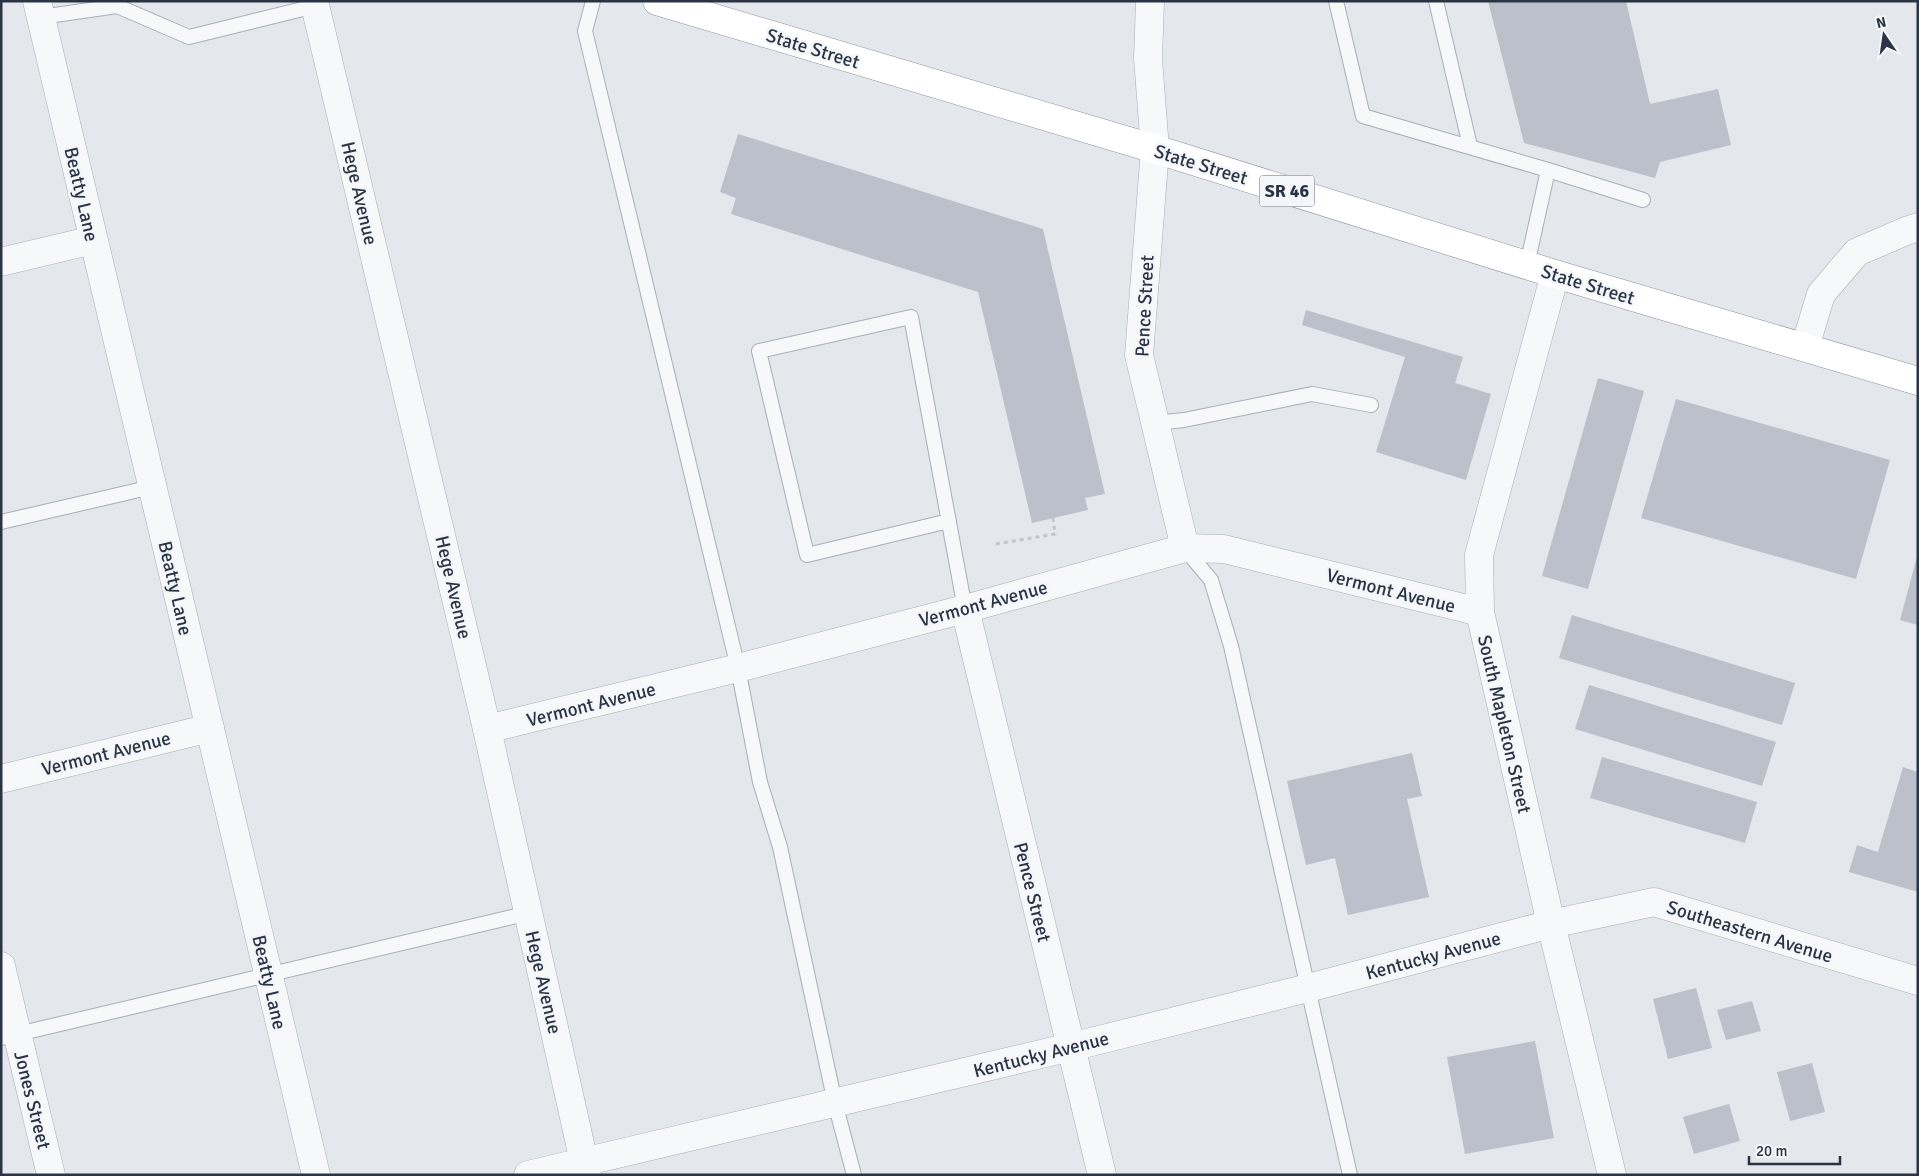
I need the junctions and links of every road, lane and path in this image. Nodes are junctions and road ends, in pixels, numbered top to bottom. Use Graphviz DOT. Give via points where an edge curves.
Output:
graph roads {
  1 [pos="593,1"];
  2 [pos="657,1"];
  3 [pos="1150,1"];
  4 [pos="1336,1"];
  5 [pos="1436,1"];
  6 [pos="315,4"];
  7 [pos="39,9"];
  8 [pos="1470,146"];
  9 [pos="1155,150"];
  10 [pos="1548,170"];
  11 [pos="1643,200"];
  12 [pos="1918,227"];
  13 [pos="93,240"];
  14 [pos="1,262"];
  15 [pos="1527,265"];
  16 [pos="1555,274"];
  17 [pos="1805,348"];
  18 [pos="1918,381"];
  19 [pos="1371,405"];
  20 [pos="1155,423"];
  21 [pos="152,487"];
  22 [pos="1053,518"];
  23 [pos="948,521"];
  24 [pos="1,522"];
  25 [pos="996,544"];
  26 [pos="1185,548"];
  27 [pos="965,609"];
  28 [pos="1480,612"];
  29 [pos="738,668"];
  30 [pos="210,728"];
  31 [pos="487,729"];
  32 [pos="1,778"];
  33 [pos="529,913"];
  34 [pos="1551,924"];
  35 [pos="1,966"];
  36 [pos="268,974"];
  37 [pos="1918,981"];
  38 [pos="1308,988"];
  39 [pos="9,1036"];
  40 [pos="1071,1047"];
  41 [pos="835,1103"];
  42 [pos="586,1168"];
  43 [pos="51,1175"];
  44 [pos="316,1175"];
  45 [pos="528,1175"];
  46 [pos="854,1175"];
  47 [pos="1102,1175"];
  48 [pos="1350,1175"];
  49 [pos="1612,1175"];
  1 -- 29 [label="lane" via="584,31"];
  2 -- 9 [label="highway, State Street / SR 46"];
  3 -- 9 [label="street" via="1148,59"];
  4 -- 8 [label="lane" via="1363,116"];
  5 -- 8 [label="lane"];
  6 -- 7 [label="lane" via="189,37 117,6"];
  6 -- 31 [label="street, Hege Avenue"];
  7 -- 13 [label="street, Beatty Lane"];
  8 -- 10 [label="lane"];
  9 -- 15 [label="highway, State Street / SR 46"];
  9 -- 20 [label="street, Pence Street" via="1139,355"];
  10 -- 11 [label="lane"];
  10 -- 15 [label="lane"];
  12 -- 17 [label="street" via="1857,252 1821,294"];
  13 -- 14 [label="street"];
  13 -- 21 [label="street, Beatty Lane"];
  15 -- 16 [label="highway, State Street / SR 46"];
  16 -- 17 [label="highway, State Street / SR 46"];
  16 -- 28 [label="street, South Mapleton Street" via="1479,555"];
  17 -- 18 [label="highway, State Street / SR 46"];
  19 -- 20 [label="lane" via="1312,394"];
  20 -- 26 [label="street, Pence Street"];
  21 -- 24 [label="lane"];
  21 -- 30 [label="street, Beatty Lane"];
  22 -- 25 [label="path" via="1055,534"];
  23 -- 23 [label="lane" via="911,317 759,351 807,555"];
  23 -- 27 [label="lane"];
  26 -- 27 [label="street, Vermont Avenue"];
  26 -- 28 [label="street, Vermont Avenue" via="1224,549"];
  26 -- 38 [label="lane" via="1211,580 1231,646"];
  27 -- 29 [label="street, Vermont Avenue"];
  27 -- 40 [label="street, Pence Street"];
  28 -- 34 [label="street, South Mapleton Street"];
  29 -- 31 [label="street, Vermont Avenue"];
  29 -- 41 [label="lane" via="760,782 780,847"];
  30 -- 32 [label="street, Vermont Avenue"];
  30 -- 36 [label="street, Beatty Lane"];
  31 -- 33 [label="street, Hege Avenue"];
  33 -- 36 [label="lane"];
  33 -- 42 [label="street, Hege Avenue"];
  34 -- 37 [label="street, Southeastern Avenue" via="1654,902"];
  34 -- 38 [label="street, Kentucky Avenue"];
  34 -- 49 [label="street, South Mapleton Street"];
  35 -- 39 [label="street, Jones Street"];
  36 -- 39 [label="lane"];
  36 -- 44 [label="street, Beatty Lane"];
  38 -- 40 [label="street, Kentucky Avenue"];
  38 -- 48 [label="lane"];
  39 -- 43 [label="street, Jones Street"];
  40 -- 41 [label="street, Kentucky Avenue"];
  40 -- 47 [label="street, Pence Street"];
  41 -- 42 [label="street, Kentucky Avenue"];
  41 -- 46 [label="lane"];
  42 -- 45 [label="street, Kentucky Avenue"];
}
